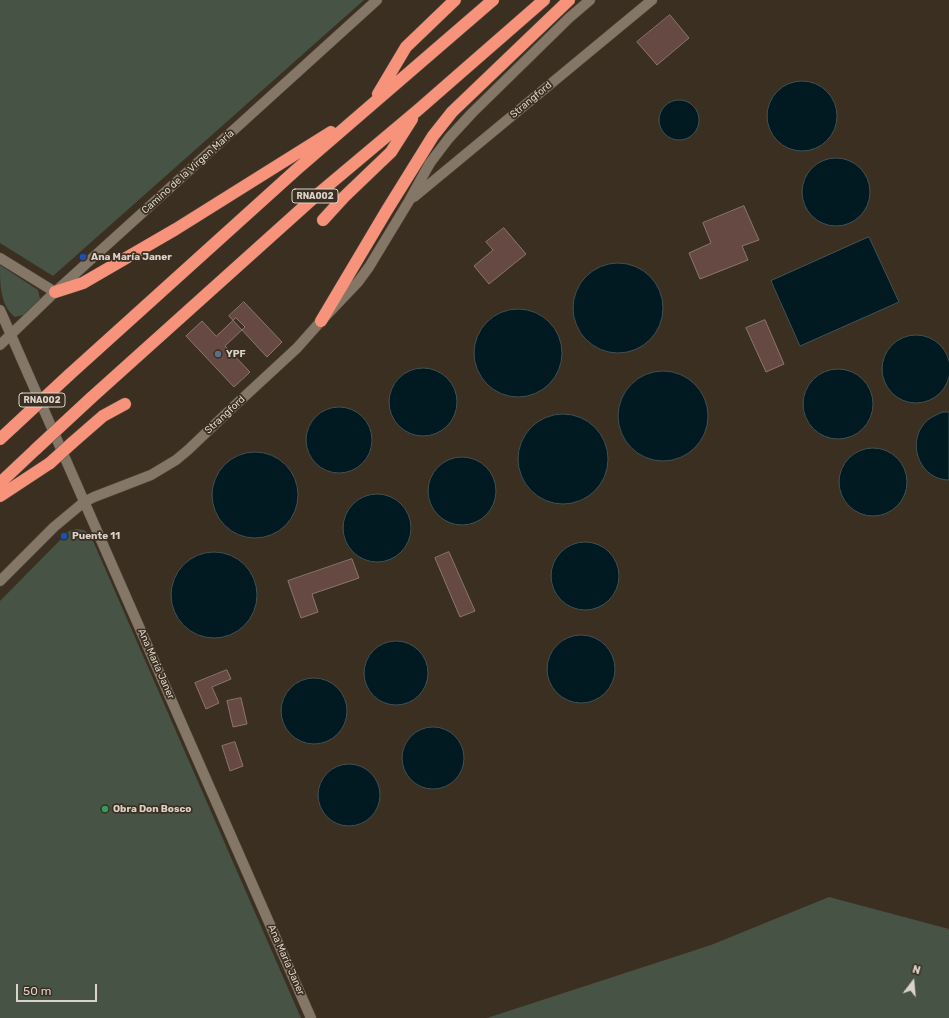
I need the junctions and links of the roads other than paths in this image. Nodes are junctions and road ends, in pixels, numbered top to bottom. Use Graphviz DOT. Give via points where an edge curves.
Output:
graph roads {
  1 [pos="377,0"];
  2 [pos="455,0"];
  3 [pos="493,0"];
  4 [pos="544,0"];
  5 [pos="569,0"];
  6 [pos="590,0"];
  7 [pos="652,0"];
  8 [pos="372,104"];
  9 [pos="418,110"];
  10 [pos="361,114"];
  11 [pos="409,201"];
  12 [pos="323,220"];
  13 [pos="0,258"];
  14 [pos="55,292"];
  15 [pos="0,310"];
  16 [pos="321,321"];
  17 [pos="11,335"];
  18 [pos="0,345"];
  19 [pos="125,404"];
  20 [pos="0,439"];
  21 [pos="0,483"];
  22 [pos="0,496"];
  23 [pos="84,502"];
  24 [pos="0,581"];
  25 [pos="311,1018"];
  1 -- 14 [label="street, Camino de la Virgen María"];
  2 -- 8 [label="highway" via="406,47"];
  3 -- 8 [label="highway, RNA002"];
  4 -- 9 [label="highway, RNA002"];
  5 -- 16 [label="highway" via="452,112 433,136"];
  6 -- 11 [label="street, Strangford" via="449,138 430,163"];
  7 -- 11 [label="street, Strangford"];
  8 -- 10 [label="highway, RNA002"];
  9 -- 12 [label="highway" via="391,152"];
  9 -- 21 [label="highway, RNA002, bridge" via="318,194 90,398"];
  10 -- 14 [label="highway" via="84,283"];
  10 -- 20 [label="highway, RNA002, bridge"];
  11 -- 16 [label="street, Strangford" via="358,282"];
  13 -- 14 [label="street"];
  14 -- 17 [label="street, Camino de la Virgen María"];
  15 -- 17 [label="street, Ana María Janer"];
  16 -- 23 [label="street, Strangford" via="297,348 176,460 151,475"];
  17 -- 18 [label="street, Camino de la Virgen María"];
  17 -- 23 [label="street, Ana María Janer"];
  19 -- 22 [label="highway, bridge" via="103,416 50,463"];
  23 -- 24 [label="street, Strangford" via="54,527"];
  23 -- 25 [label="street, Ana María Janer"];
}
